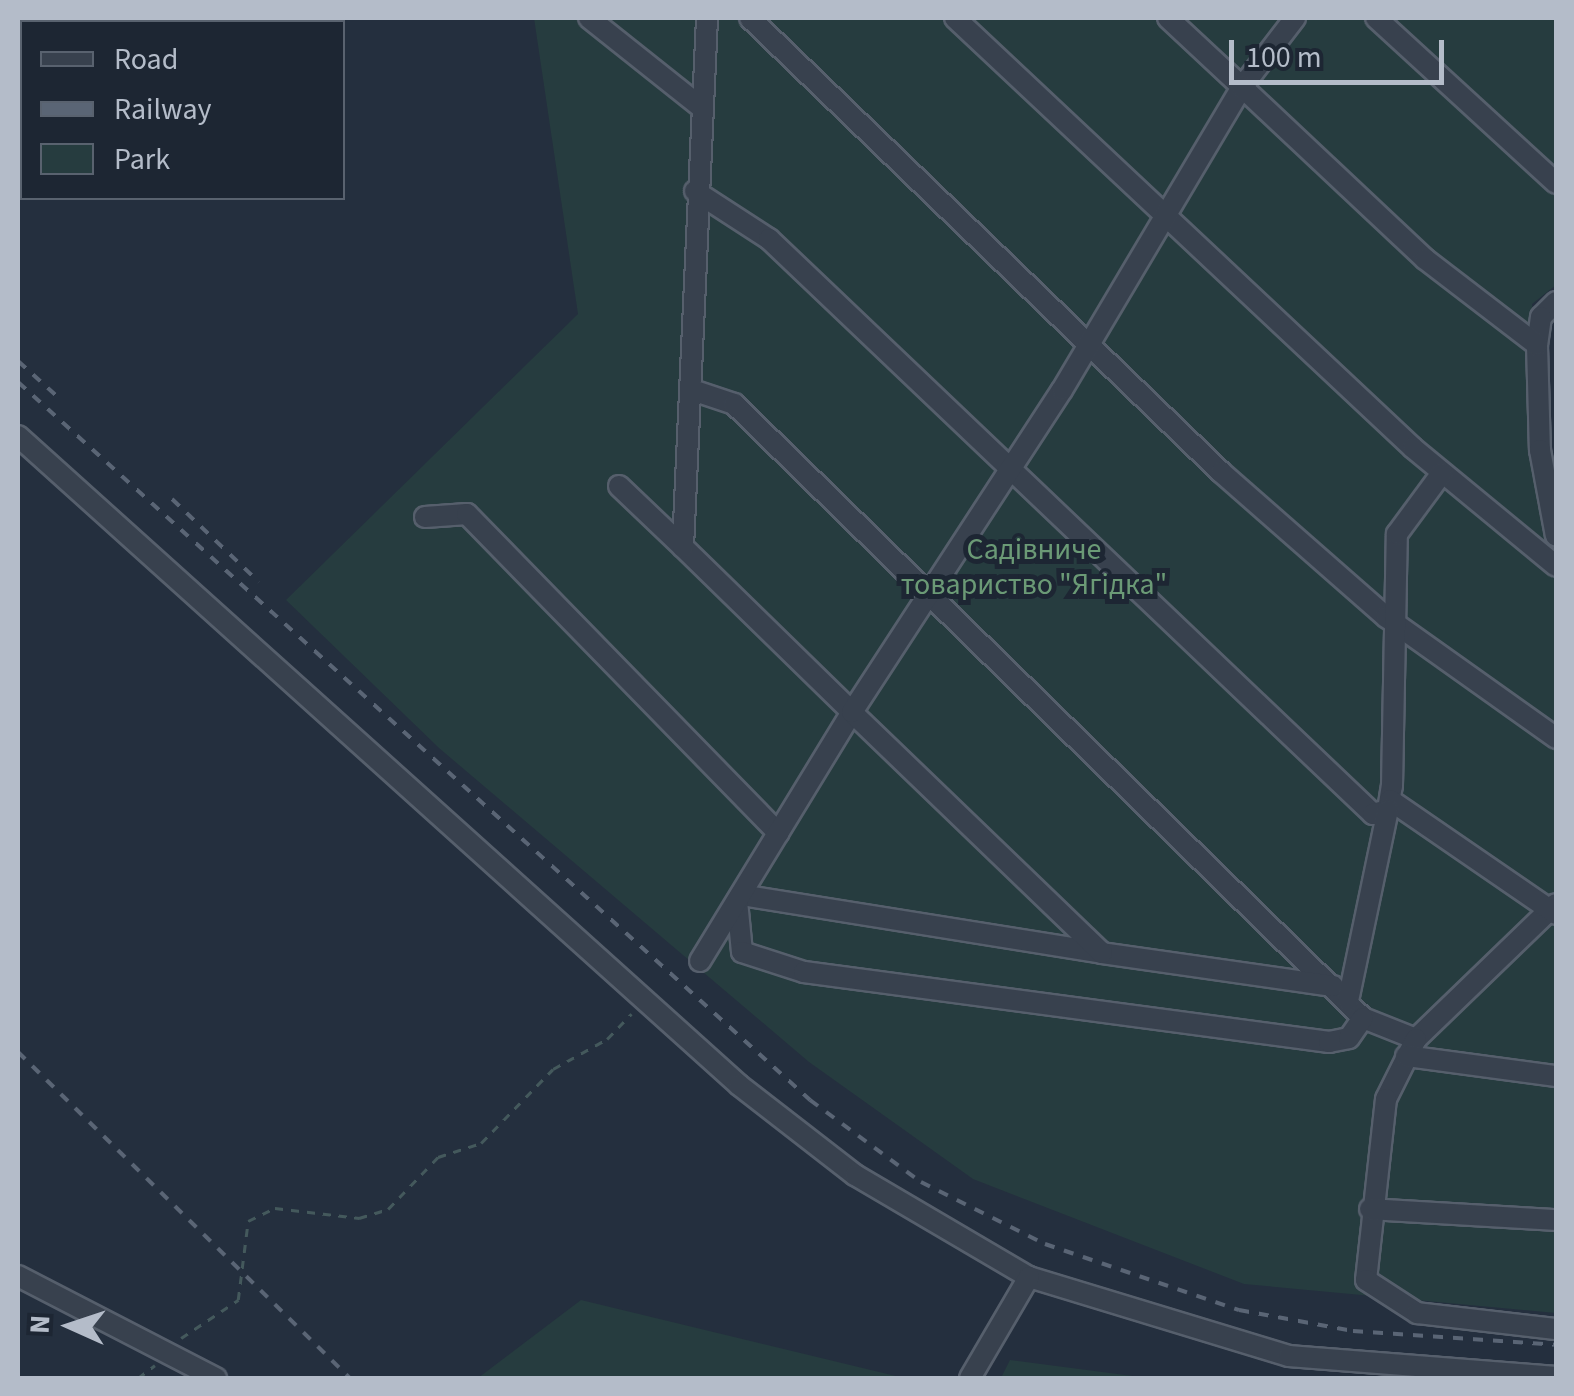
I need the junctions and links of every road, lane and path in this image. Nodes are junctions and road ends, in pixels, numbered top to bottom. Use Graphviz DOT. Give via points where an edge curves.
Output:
graph roads {
  1 [pos="589,18"];
  2 [pos="707,18"];
  3 [pos="750,18"];
  4 [pos="955,18"];
  5 [pos="1168,18"];
  6 [pos="1295,18"];
  7 [pos="1376,18"];
  8 [pos="1242,88"];
  9 [pos="701,107"];
  10 [pos="1556,183"];
  11 [pos="696,190"];
  12 [pos="1165,214"];
  13 [pos="1556,302"];
  14 [pos="1087,336"];
  15 [pos="1537,346"];
  16 [pos="692,390"];
  17 [pos="18,436"];
  18 [pos="1009,473"];
  19 [pos="1442,474"];
  20 [pos="619,486"];
  21 [pos="425,517"];
  22 [pos="1556,536"];
  23 [pos="684,546"];
  24 [pos="1556,566"];
  25 [pos="928,595"];
  26 [pos="852,712"];
  27 [pos="1556,738"];
  28 [pos="1389,805"];
  29 [pos="778,832"];
  30 [pos="739,898"];
  31 [pos="1556,904"];
  32 [pos="1556,914"];
  33 [pos="1102,953"];
  34 [pos="700,962"];
  35 [pos="1333,986"];
  36 [pos="1348,1002"];
  37 [pos="651,1005"];
  38 [pos="1363,1018"];
  39 [pos="1411,1048"];
  40 [pos="1556,1076"];
  41 [pos="1370,1208"];
  42 [pos="1556,1220"];
  43 [pos="18,1276"];
  44 [pos="1028,1277"];
  45 [pos="1556,1329"];
  46 [pos="166,1347"];
  47 [pos="1556,1377"];
  48 [pos="80,1378"];
  49 [pos="216,1378"];
  50 [pos="970,1378"];
  1 -- 9 [label="street"];
  2 -- 9 [label="street"];
  3 -- 14 [label="street"];
  4 -- 12 [label="street"];
  5 -- 8 [label="street"];
  6 -- 8 [label="street"];
  7 -- 10 [label="street"];
  8 -- 12 [label="street"];
  8 -- 15 [label="street" via="1425,259"];
  9 -- 11 [label="street"];
  11 -- 16 [label="street"];
  11 -- 18 [label="street" via="769,239"];
  12 -- 14 [label="street"];
  12 -- 19 [label="street"];
  13 -- 15 [label="street" via="1541,316"];
  14 -- 18 [label="street"];
  14 -- 27 [label="street" via="1221,472 1386,617"];
  15 -- 22 [label="street" via="1540,450"];
  16 -- 23 [label="street"];
  16 -- 25 [label="street" via="734,404"];
  17 -- 37 [label="street"];
  18 -- 25 [label="street"];
  18 -- 28 [label="street" via="1373,814"];
  19 -- 24 [label="street"];
  19 -- 28 [label="street" via="1398,534"];
  20 -- 23 [label="street"];
  21 -- 29 [label="street" via="468,514"];
  23 -- 26 [label="street"];
  25 -- 26 [label="street"];
  25 -- 35 [label="street"];
  26 -- 29 [label="street"];
  26 -- 33 [label="street"];
  28 -- 32 [label="street"];
  28 -- 36 [label="street"];
  29 -- 30 [label="street"];
  30 -- 33 [label="street"];
  30 -- 34 [label="street"];
  30 -- 38 [label="street" via="742,952 804,972 1329,1042 1349,1038"];
  31 -- 39 [label="street"];
  33 -- 35 [label="street"];
  35 -- 36 [label="street"];
  36 -- 38 [label="street"];
  37 -- 44 [label="street" via="855,1175"];
  37 -- 46 [label="path" via="553,1069 481,1143 438,1157 388,1209 358,1218 275,1208 248,1222 238,1300"];
  38 -- 39 [label="street"];
  39 -- 40 [label="street"];
  39 -- 41 [label="street" via="1386,1099"];
  41 -- 42 [label="street"];
  41 -- 45 [label="street" via="1366,1280 1398,1306"];
  43 -- 46 [label="street"];
  44 -- 47 [label="street" via="1289,1356"];
  44 -- 50 [label="street"];
  46 -- 48 [label="path" via="138,1378"];
  46 -- 49 [label="street"];
}
